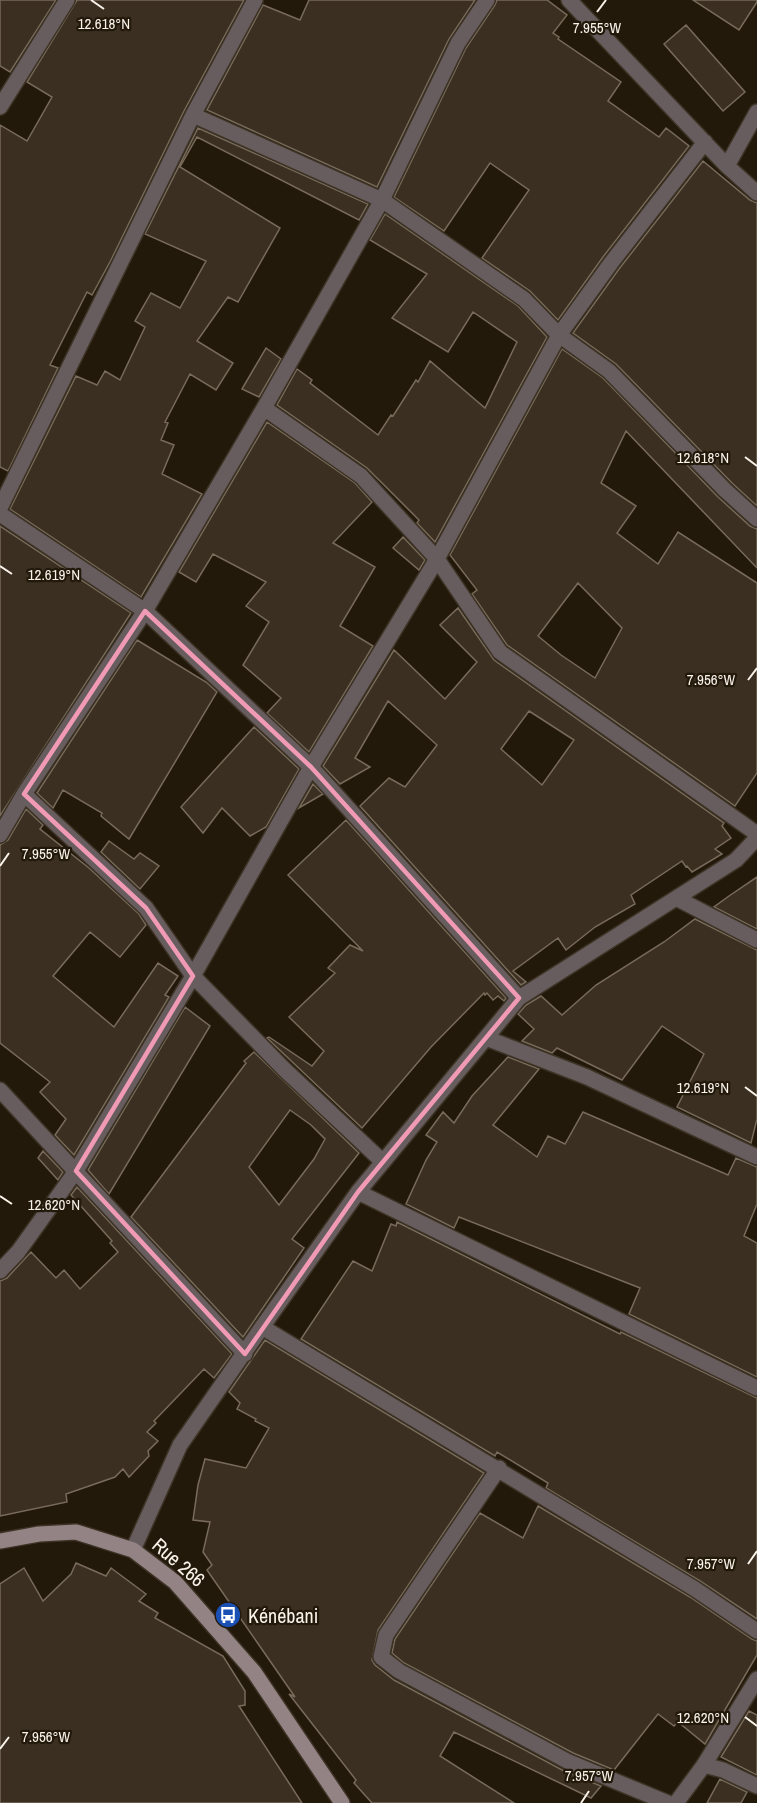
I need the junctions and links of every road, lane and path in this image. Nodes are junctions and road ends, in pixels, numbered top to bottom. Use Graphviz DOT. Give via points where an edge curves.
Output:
graph roads {
  1 [pos="67,0"];
  2 [pos="255,0"];
  3 [pos="487,0"];
  4 [pos="569,0"];
  5 [pos="0,107"];
  6 [pos="757,112"];
  7 [pos="193,115"];
  8 [pos="705,142"];
  9 [pos="727,166"];
  10 [pos="757,193"];
  11 [pos="382,200"];
  12 [pos="559,335"];
  13 [pos="264,408"];
  14 [pos="0,508"];
  15 [pos="0,514"];
  16 [pos="757,519"];
  17 [pos="437,559"];
  18 [pos="145,611"];
  19 [pos="311,767"];
  20 [pos="24,794"];
  21 [pos="0,835"];
  22 [pos="757,836"];
  23 [pos="678,898"];
  24 [pos="757,940"];
  25 [pos="193,976"];
  26 [pos="519,998"];
  27 [pos="486,1038"];
  28 [pos="0,1090"];
  29 [pos="757,1157"];
  30 [pos="383,1162"];
  31 [pos="76,1171"];
  32 [pos="358,1191"];
  33 [pos="0,1271"];
  34 [pos="262,1327"];
  35 [pos="245,1354"];
  36 [pos="757,1388"];
  37 [pos="499,1468"];
  38 [pos="0,1541"];
  39 [pos="133,1550"];
  40 [pos="757,1631"];
  41 [pos="757,1679"];
  42 [pos="704,1765"];
  43 [pos="757,1786"];
  44 [pos="342,1803"];
  45 [pos="668,1803"];
  46 [pos="676,1803"];
  1 -- 5 [label="street"];
  2 -- 7 [label="street"];
  3 -- 11 [label="street" via="458,43"];
  4 -- 8 [label="street"];
  6 -- 9 [label="street"];
  7 -- 11 [label="street"];
  7 -- 14 [label="street"];
  8 -- 9 [label="street"];
  8 -- 12 [label="street"];
  9 -- 10 [label="street"];
  11 -- 12 [label="street" via="524,299"];
  11 -- 13 [label="street"];
  12 -- 16 [label="street" via="609,371"];
  12 -- 17 [label="street"];
  13 -- 17 [label="street" via="361,476"];
  13 -- 18 [label="street"];
  15 -- 18 [label="street"];
  17 -- 19 [label="street"];
  17 -- 22 [label="street" via="500,652"];
  18 -- 19 [label="street"];
  18 -- 20 [label="street"];
  19 -- 25 [label="street"];
  19 -- 26 [label="street"];
  20 -- 21 [label="street"];
  20 -- 25 [label="street" via="146,908"];
  22 -- 23 [label="street" via="736,860"];
  23 -- 24 [label="street"];
  23 -- 26 [label="street"];
  25 -- 30 [label="street"];
  25 -- 31 [label="street"];
  26 -- 27 [label="street"];
  27 -- 29 [label="street" via="587,1077"];
  27 -- 30 [label="street"];
  28 -- 31 [label="street"];
  30 -- 32 [label="street"];
  31 -- 33 [label="street"];
  31 -- 35 [label="street"];
  32 -- 34 [label="street"];
  32 -- 36 [label="street"];
  34 -- 35 [label="street"];
  34 -- 37 [label="street"];
  35 -- 39 [label="street" via="180,1445"];
  37 -- 40 [label="street"];
  37 -- 45 [label="street" via="386,1635 381,1657 399,1671 569,1762"];
  38 -- 39 [label="main road, Rue 266" via="76,1532"];
  39 -- 44 [label="main road, Rue 266" via="175,1582 254,1672"];
  41 -- 42 [label="street"];
  42 -- 43 [label="street"];
  42 -- 46 [label="street"];
}
